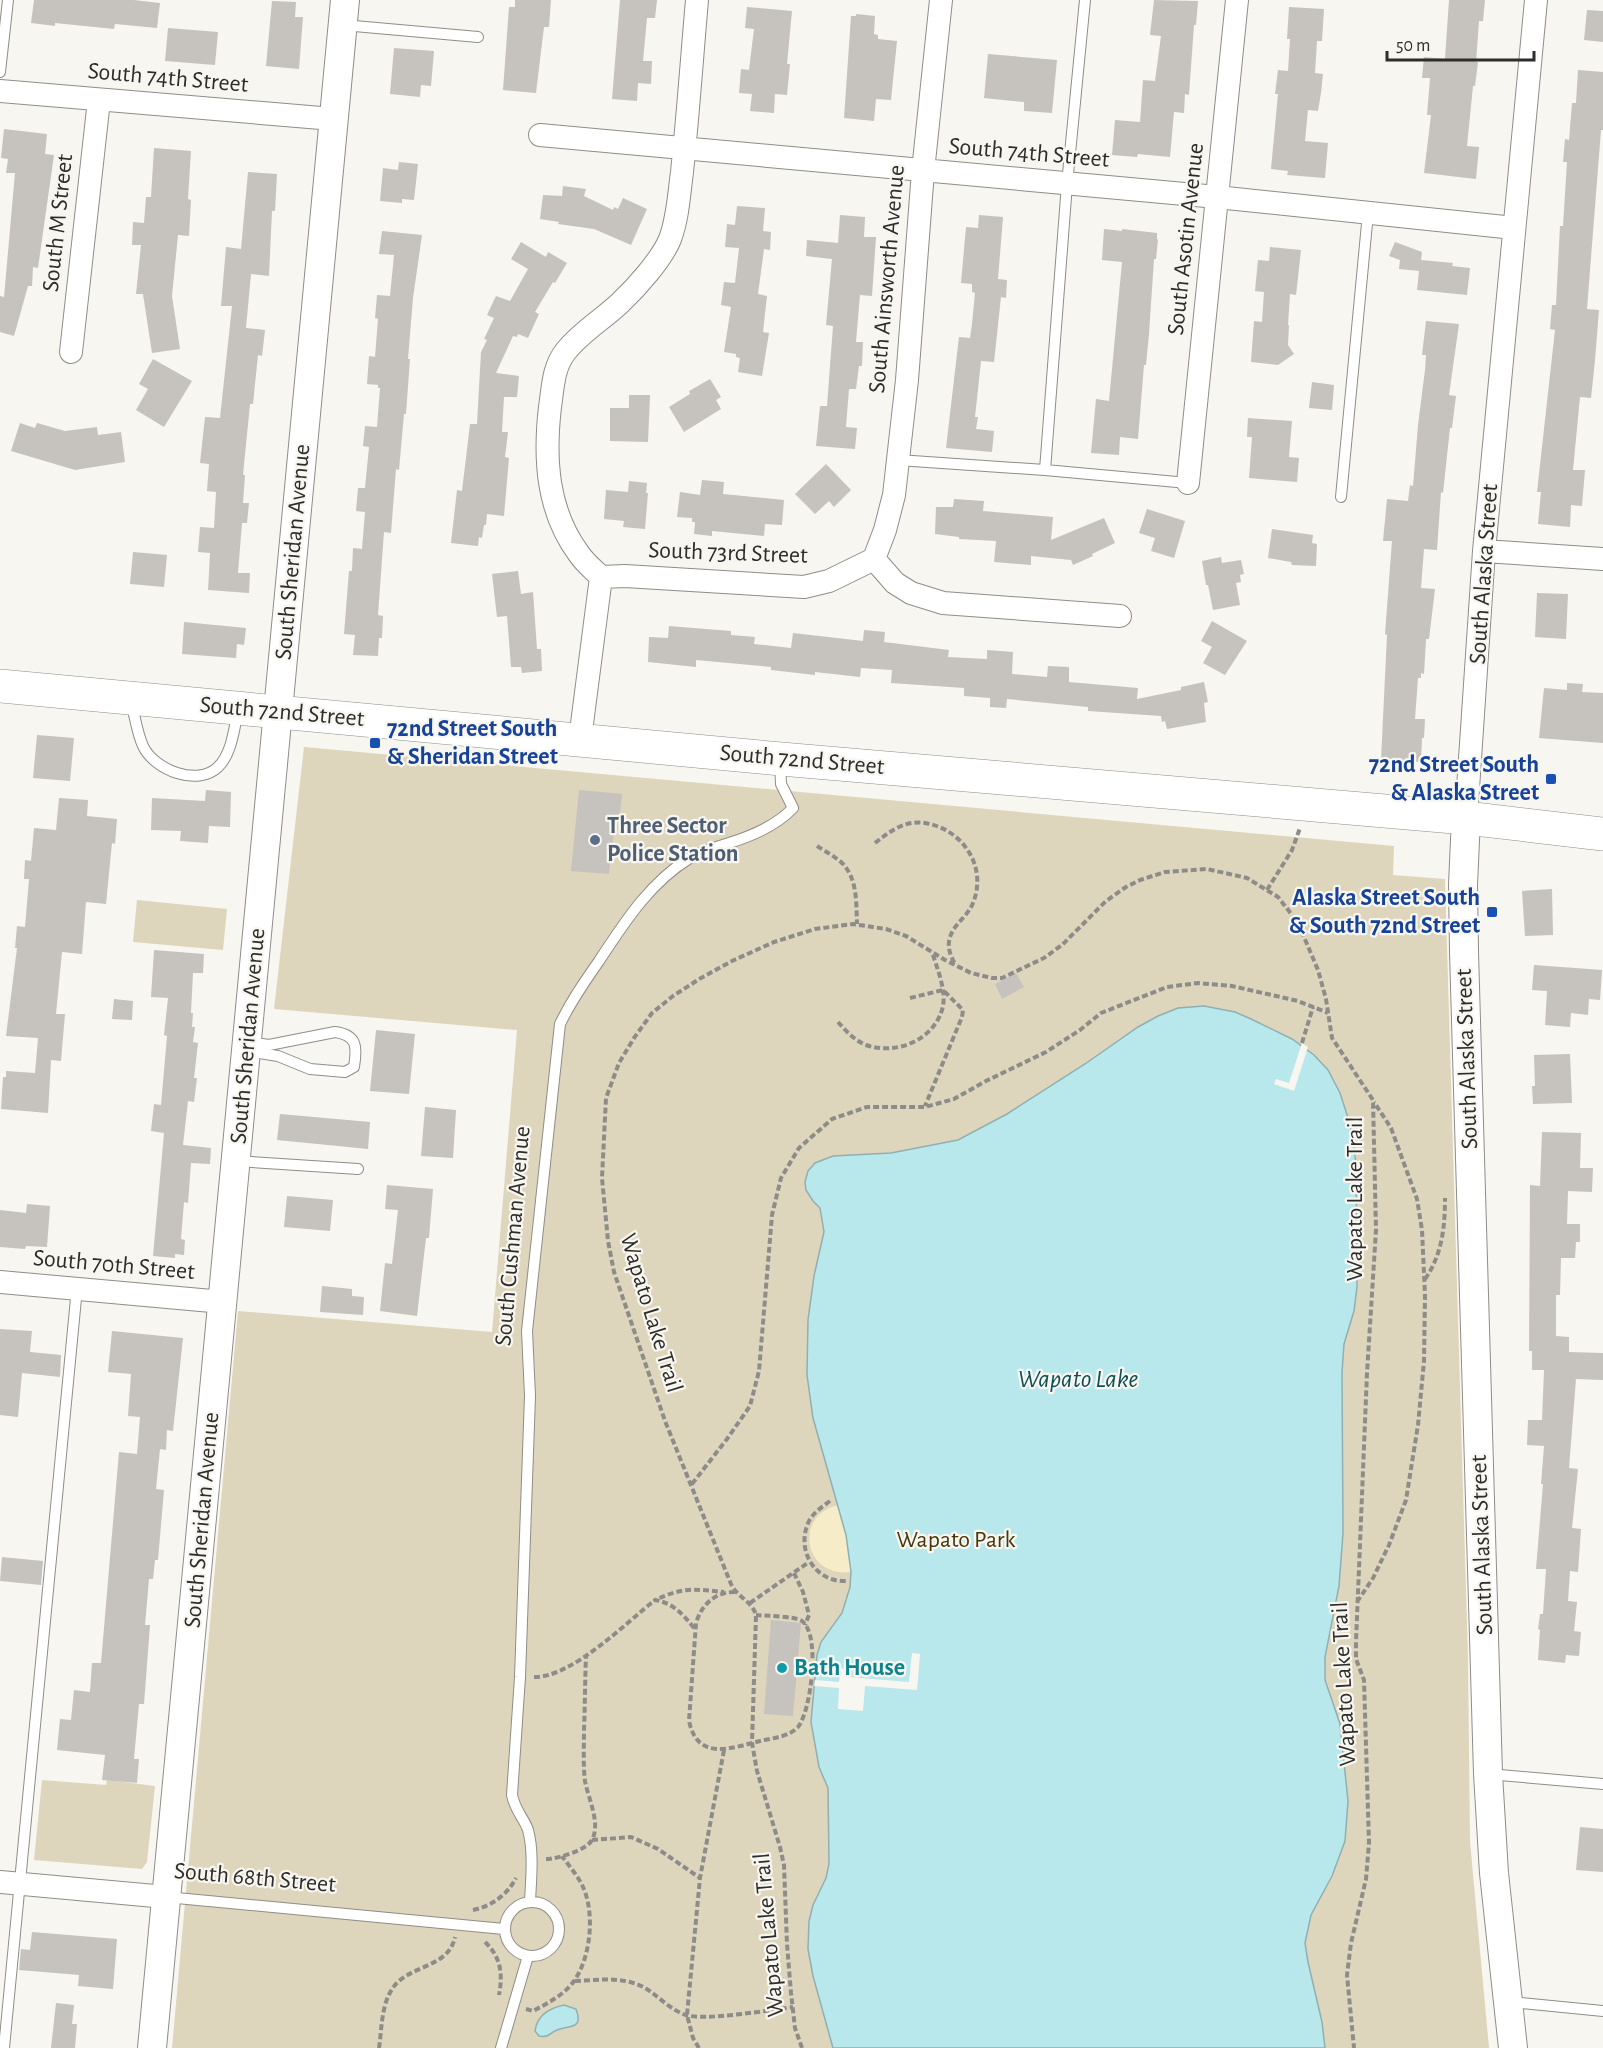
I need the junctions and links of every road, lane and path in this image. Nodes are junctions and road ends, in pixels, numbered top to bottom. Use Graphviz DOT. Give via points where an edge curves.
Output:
graph roads {
  1 [pos="8,0"];
  2 [pos="697,0"];
  3 [pos="941,0"];
  4 [pos="1085,0"];
  5 [pos="1237,0"];
  6 [pos="1536,0"];
  7 [pos="344,12"];
  8 [pos="478,37"];
  9 [pos="0,72"];
  10 [pos="0,91"];
  11 [pos="99,100"];
  12 [pos="333,118"];
  13 [pos="540,135"];
  14 [pos="684,148"];
  15 [pos="923,171"];
  16 [pos="1067,184"];
  17 [pos="1217,197"];
  18 [pos="1368,213"];
  19 [pos="1514,228"];
  20 [pos="71,352"];
  21 [pos="898,460"];
  22 [pos="1046,470"];
  23 [pos="1188,483"];
  24 [pos="1341,497"];
  25 [pos="1484,551"];
  26 [pos="874,559"];
  27 [pos="1603,559"];
  28 [pos="602,577"];
  29 [pos="1120,616"];
  30 [pos="0,686"];
  31 [pos="130,698"];
  32 [pos="239,708"];
  33 [pos="279,712"];
  34 [pos="580,739"];
  35 [pos="780,759"];
  36 [pos="1466,818"];
  37 [pos="1300,826"];
  38 [pos="1603,834"];
  39 [pos="875,843"];
  40 [pos="817,846"];
  41 [pos="1267,890"];
  42 [pos="857,924"];
  43 [pos="932,952"];
  44 [pos="959,968"];
  45 [pos="943,990"];
  46 [pos="910,998"];
  47 [pos="1313,1007"];
  48 [pos="1328,1013"];
  49 [pos="838,1022"];
  50 [pos="1302,1043"];
  51 [pos="247,1047"];
  52 [pos="1373,1100"];
  53 [pos="925,1107"];
  54 [pos="236,1161"];
  55 [pos="358,1169"];
  56 [pos="0,1282"];
  57 [pos="77,1288"];
  58 [pos="223,1302"];
  59 [pos="691,1485"];
  60 [pos="830,1501"];
  61 [pos="809,1562"];
  62 [pos="794,1573"];
  63 [pos="847,1581"];
  64 [pos="729,1592"];
  65 [pos="736,1592"];
  66 [pos="655,1600"];
  67 [pos="750,1603"];
  68 [pos="1356,1603"];
  69 [pos="756,1616"];
  70 [pos="805,1625"];
  71 [pos="695,1629"];
  72 [pos="586,1655"];
  73 [pos="520,1677"];
  74 [pos="752,1743"];
  75 [pos="724,1750"];
  76 [pos="1488,1774"];
  77 [pos="1603,1784"];
  78 [pos="592,1840"];
  79 [pos="562,1856"];
  80 [pos="531,1859"];
  81 [pos="700,1878"];
  82 [pos="9,1883"];
  83 [pos="166,1897"];
  84 [pos="530,1902"];
  85 [pos="504,1929"];
  86 [pos="459,1930"];
  87 [pos="483,1940"];
  88 [pos="528,1956"];
  89 [pos="575,1981"];
  90 [pos="1509,2002"];
  91 [pos="513,2004"];
  92 [pos="793,2007"];
  93 [pos="1603,2011"];
  94 [pos="687,2016"];
  95 [pos="3,2048"];
  96 [pos="152,2048"];
  97 [pos="379,2048"];
  98 [pos="501,2048"];
  99 [pos="699,2048"];
  100 [pos="802,2048"];
  101 [pos="1354,2048"];
  102 [pos="1513,2048"];
  1 -- 9 [label="lane"];
  2 -- 14 [label="street"];
  3 -- 15 [label="street, South Ainsworth Avenue"];
  4 -- 16 [label="lane"];
  5 -- 17 [label="street, South Asotin Avenue"];
  6 -- 19 [label="street, South Alaska Street"];
  7 -- 8 [label="lane, South Sheridan Avenue"];
  7 -- 12 [label="street, South Sheridan Avenue"];
  10 -- 11 [label="street, South 74th Street"];
  11 -- 12 [label="street, South 74th Street"];
  11 -- 20 [label="street, South M Street"];
  12 -- 33 [label="street, South Sheridan Avenue"];
  13 -- 14 [label="street, South 74th Street"];
  14 -- 15 [label="street, South 74th Street"];
  14 -- 28 [label="street" via="670,239 621,303 564,354 554,379 547,457 549,486 567,535 580,556"];
  15 -- 16 [label="street, South 74th Street"];
  15 -- 21 [label="street, South Ainsworth Avenue"];
  16 -- 17 [label="street, South 74th Street"];
  16 -- 22 [label="lane"];
  17 -- 18 [label="street, South 74th Street"];
  17 -- 23 [label="street, South Asotin Avenue"];
  18 -- 19 [label="street, South 74th Street"];
  18 -- 24 [label="lane"];
  19 -- 25 [label="street, South Alaska Street"];
  21 -- 22 [label="lane"];
  21 -- 26 [label="street, South Ainsworth Avenue" via="894,495"];
  22 -- 23 [label="lane"];
  25 -- 27 [label="street"];
  25 -- 36 [label="street, South Alaska Street"];
  26 -- 28 [label="street, South 73rd Street" via="829,581 804,587"];
  26 -- 29 [label="street" via="895,583 911,593 943,603"];
  28 -- 34 [label="street"];
  30 -- 31 [label="main road, South 72nd Street"];
  31 -- 32 [label="main road, South 72nd Street"];
  31 -- 32 [label="lane" via="144,748 166,769 194,776 209,774 219,767 229,748"];
  32 -- 33 [label="main road, South 72nd Street"];
  33 -- 34 [label="main road, South 72nd Street"];
  33 -- 51 [label="street, South Sheridan Avenue"];
  34 -- 35 [label="main road, South 72nd Street"];
  35 -- 36 [label="main road, South 72nd Street"];
  35 -- 73 [label="lane, South Cushman Avenue" via="781,784 793,808 762,830 691,857 655,886 626,920 560,1024 527,1331 530,1396"];
  36 -- 38 [label="main road, South 72nd Street"];
  36 -- 76 [label="street, South Alaska Street" via="1464,952"];
  37 -- 41 [label="path" via="1292,850"];
  39 -- 44 [label="path" via="893,829 923,823 950,832 967,848 977,871 976,892 969,910 951,933 948,946"];
  40 -- 42 [label="path" via="851,874"];
  41 -- 44 [label="path, Wapato Lake Trail" via="1247,878 1220,871 1165,872 1115,894 1053,951 1011,975 992,978"];
  41 -- 48 [label="path, Wapato Lake Trail" via="1278,897 1301,930 1318,970"];
  42 -- 43 [label="path, Wapato Lake Trail" via="896,932"];
  42 -- 59 [label="path, Wapato Lake Trail" via="816,929 774,942 732,961 673,996 652,1013 634,1038 619,1063 606,1098 602,1178 614,1272"];
  43 -- 44 [label="path, Wapato Lake Trail"];
  43 -- 45 [label="path"];
  45 -- 46 [label="path"];
  45 -- 49 [label="path" via="943,1005 931,1031 900,1047 865,1044"];
  45 -- 53 [label="path" via="963,1010 962,1017"];
  47 -- 48 [label="path"];
  47 -- 50 [label="path"];
  47 -- 53 [label="path" via="1232,986 1198,983 1167,987 1101,1013 1046,1052 954,1099"];
  48 -- 52 [label="path, Wapato Lake Trail" via="1332,1038"];
  51 -- 51 [label="lane" via="310,1069 336,1072 354,1067 356,1055 351,1037 335,1032"];
  51 -- 54 [label="street, South Sheridan Avenue"];
  52 -- 68 [label="path, Wapato Lake Trail" via="1376,1230"];
  52 -- 68 [label="path" via="1391,1128 1417,1199 1425,1294 1424,1361 1406,1500 1373,1578"];
  53 -- 59 [label="path" via="867,1107 832,1119 799,1148 780,1178 772,1215 759,1371 750,1406"];
  54 -- 55 [label="lane"];
  54 -- 58 [label="street, South Sheridan Avenue"];
  56 -- 57 [label="street, South 70th Street"];
  57 -- 58 [label="street, South 70th Street"];
  57 -- 82 [label="lane"];
  58 -- 83 [label="street, South Sheridan Avenue"];
  59 -- 65 [label="path, Wapato Lake Trail"];
  60 -- 61 [label="path" via="814,1513 807,1526"];
  61 -- 62 [label="path"];
  61 -- 63 [label="path" via="825,1577"];
  62 -- 67 [label="path"];
  62 -- 70 [label="path" via="809,1615"];
  64 -- 65 [label="path"];
  64 -- 66 [label="path" via="688,1588"];
  64 -- 71 [label="path" via="706,1603"];
  65 -- 67 [label="path, Wapato Lake Trail"];
  66 -- 71 [label="path" via="674,1607"];
  66 -- 72 [label="path"];
  67 -- 69 [label="path, Wapato Lake Trail"];
  68 -- 101 [label="path, Wapato Lake Trail" via="1356,1659 1364,1680 1369,1843 1366,1879 1348,1962"];
  69 -- 70 [label="path" via="796,1619"];
  69 -- 74 [label="path, Wapato Lake Trail"];
  70 -- 74 [label="path" via="812,1642 806,1711 796,1729"];
  71 -- 75 [label="path" via="690,1728 697,1741"];
  72 -- 73 [label="path" via="556,1673"];
  72 -- 78 [label="path" via="584,1763 594,1819"];
  73 -- 80 [label="lane, South Cushman Avenue" via="512,1796 514,1808 527,1829"];
  74 -- 75 [label="path"];
  74 -- 92 [label="path, Wapato Lake Trail" via="784,1864"];
  75 -- 81 [label="path"];
  76 -- 77 [label="lane"];
  76 -- 90 [label="street, South Alaska Street" via="1494,1873"];
  78 -- 79 [label="path"];
  78 -- 81 [label="path" via="631,1837 658,1849"];
  79 -- 80 [label="path"];
  79 -- 89 [label="path" via="583,1887 591,1928"];
  80 -- 84 [label="lane, South Cushman Avenue"];
  80 -- 86 [label="path" via="519,1859 513,1884 499,1899 474,1910 458,1909"];
  81 -- 94 [label="path"];
  82 -- 83 [label="street, South 68th Street"];
  82 -- 95 [label="lane"];
  83 -- 86 [label="lane, South 68th Street"];
  83 -- 96 [label="street, South Sheridan Avenue"];
  84 -- 85 [label="lane" via="509,1913"];
  84 -- 88 [label="lane" via="548,1907 559,1929 548,1951"];
  85 -- 86 [label="lane, South 68th Street"];
  85 -- 88 [label="lane" via="510,1946"];
  86 -- 97 [label="path" via="445,1957 395,1985 386,2000"];
  87 -- 91 [label="path" via="499,1960 502,1981 498,2000"];
  88 -- 91 [label="lane"];
  89 -- 91 [label="path" via="562,1994 533,2011"];
  89 -- 94 [label="path" via="631,1981"];
  90 -- 93 [label="lane"];
  90 -- 102 [label="street, South Alaska Street"];
  91 -- 98 [label="lane"];
  92 -- 94 [label="path"];
  92 -- 100 [label="path, Wapato Lake Trail"];
  94 -- 99 [label="path"];
}
